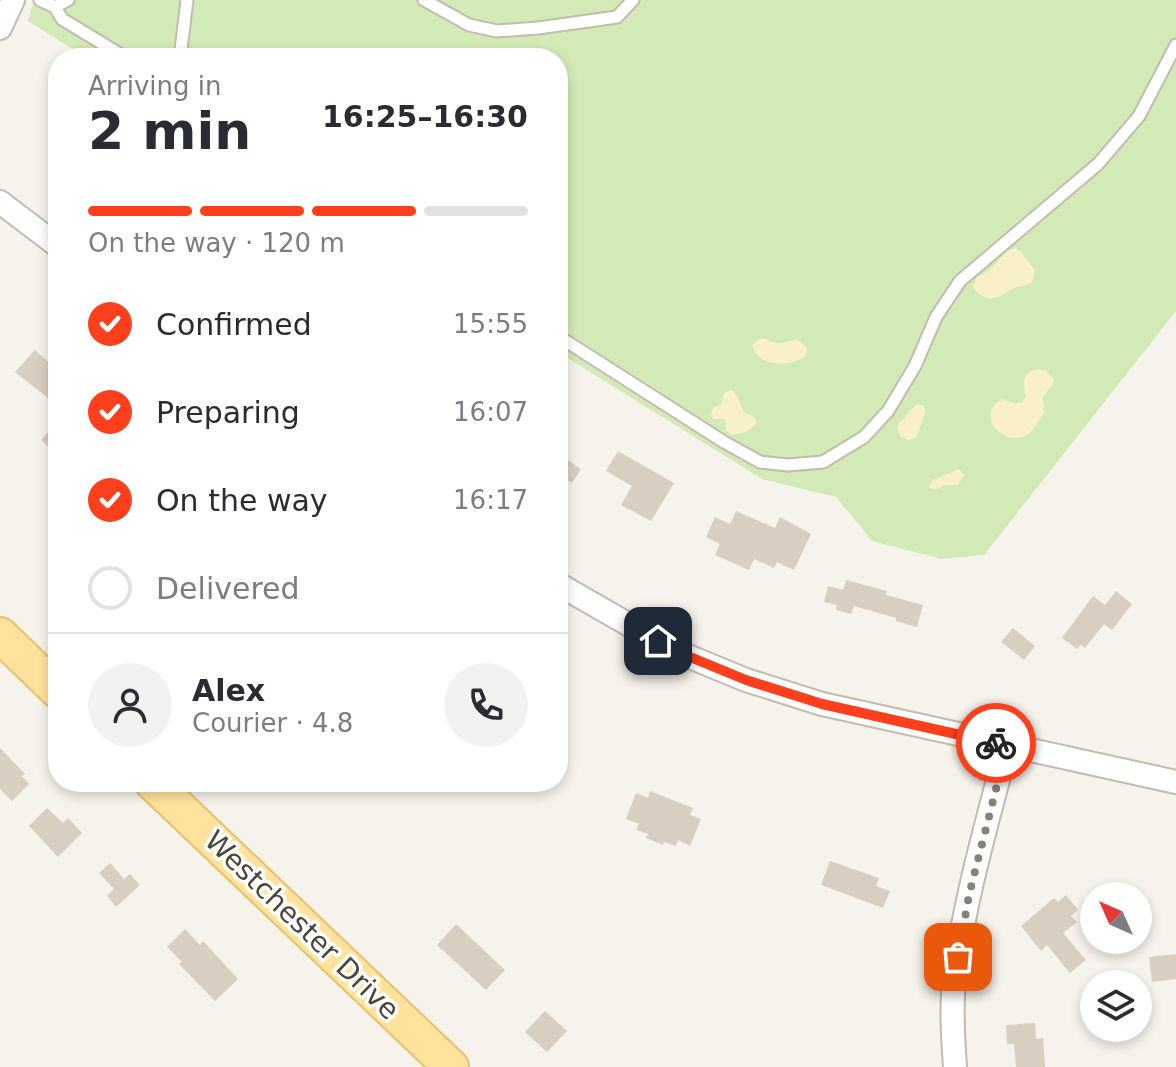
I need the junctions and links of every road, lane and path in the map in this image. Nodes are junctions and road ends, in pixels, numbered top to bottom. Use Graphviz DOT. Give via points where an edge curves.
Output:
graph roads {
  1 [pos="13,0"];
  2 [pos="40,0"];
  3 [pos="68,0"];
  4 [pos="187,0"];
  5 [pos="424,0"];
  6 [pos="633,0"];
  7 [pos="55,7"];
  8 [pos="0,28"];
  9 [pos="1176,45"];
  10 [pos="110,48"];
  11 [pos="181,48"];
  12 [pos="1,202"];
  13 [pos="48,238"];
  14 [pos="568,342"];
  15 [pos="568,590"];
  16 [pos="0,635"];
  17 [pos="48,681"];
  18 [pos="1007,746"];
  19 [pos="1176,782"];
  20 [pos="162,792"];
  21 [pos="451,1067"];
  22 [pos="955,1067"];
  1 -- 8 [label="street"];
  2 -- 7 [label="lane"];
  3 -- 7 [label="lane"];
  4 -- 11 [label="lane"];
  5 -- 6 [label="lane" via="469,25 497,31 617,17"];
  7 -- 10 [label="lane" via="62,19"];
  9 -- 14 [label="lane" via="1139,116 1098,164 960,281 888,411 864,437 823,462 760,462"];
  12 -- 13 [label="street"];
  15 -- 18 [label="street" via="673,650 746,680 822,704"];
  16 -- 17 [label="main road"];
  18 -- 19 [label="street"];
  18 -- 22 [label="street" via="969,895 954,983"];
  20 -- 21 [label="main road, Westchester Drive"];
}
